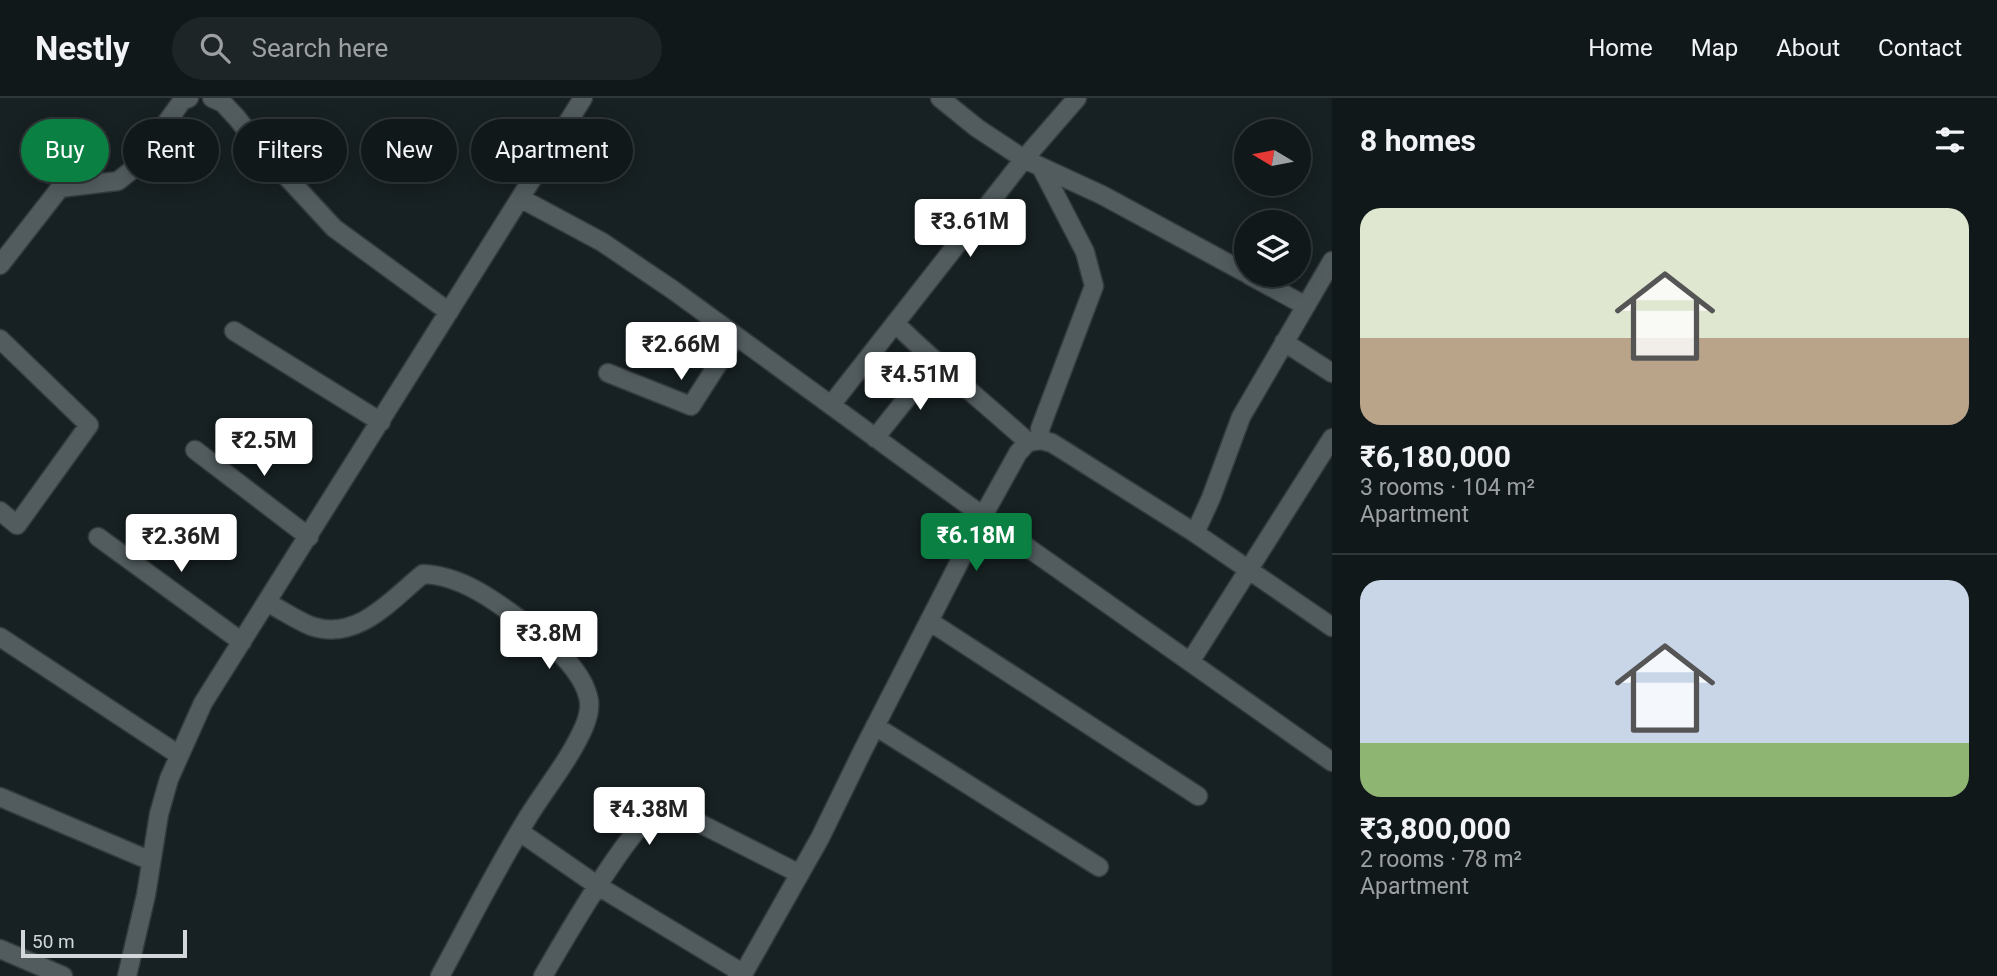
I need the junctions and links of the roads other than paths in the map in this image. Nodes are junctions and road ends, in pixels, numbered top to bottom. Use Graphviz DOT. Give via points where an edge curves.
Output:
graph roads {
  1 [pos="189,98"];
  2 [pos="212,98"];
  3 [pos="583,98"];
  4 [pos="940,98"];
  5 [pos="1077,98"];
  6 [pos="1033,163"];
  7 [pos="520,198"];
  8 [pos="1332,261"];
  9 [pos="0,265"];
  10 [pos="1234,266"];
  11 [pos="1272,287"];
  12 [pos="1306,306"];
  13 [pos="449,312"];
  14 [pos="895,323"];
  15 [pos="234,331"];
  16 [pos="736,336"];
  17 [pos="0,339"];
  18 [pos="1284,342"];
  19 [pos="935,363"];
  20 [pos="608,373"];
  21 [pos="1332,373"];
  22 [pos="831,405"];
  23 [pos="381,422"];
  24 [pos="875,438"];
  25 [pos="1332,438"];
  26 [pos="1035,441"];
  27 [pos="195,450"];
  28 [pos="0,511"];
  29 [pos="983,516"];
  30 [pos="1195,533"];
  31 [pos="98,537"];
  32 [pos="309,537"];
  33 [pos="1247,570"];
  34 [pos="268,603"];
  35 [pos="929,621"];
  36 [pos="1332,626"];
  37 [pos="0,637"];
  38 [pos="242,642"];
  39 [pos="1190,662"];
  40 [pos="875,726"];
  41 [pos="179,754"];
  42 [pos="1332,762"];
  43 [pos="1198,796"];
  44 [pos="0,797"];
  45 [pos="520,832"];
  46 [pos="151,861"];
  47 [pos="1099,867"];
  48 [pos="800,874"];
  49 [pos="598,886"];
  50 [pos="0,949"];
  51 [pos="63,976"];
  52 [pos="127,976"];
  53 [pos="440,976"];
  54 [pos="543,976"];
  55 [pos="741,976"];
  1 -- 9 [label="street" via="182,101 133,169 118,181 60,188"];
  2 -- 13 [label="street" via="223,103 334,228"];
  3 -- 7 [label="street"];
  4 -- 6 [label="street"];
  5 -- 6 [label="street"];
  6 -- 10 [label="street"];
  6 -- 14 [label="street"];
  6 -- 26 [label="street" via="1085,252 1094,286"];
  7 -- 13 [label="street"];
  7 -- 16 [label="street" via="618,253"];
  8 -- 12 [label="street"];
  11 -- 12 [label="street"];
  12 -- 18 [label="street"];
  13 -- 23 [label="street"];
  14 -- 19 [label="street"];
  14 -- 22 [label="street"];
  15 -- 23 [label="street"];
  16 -- 20 [label="street" via="691,407"];
  16 -- 22 [label="street"];
  17 -- 28 [label="street" via="89,425 17,525"];
  18 -- 21 [label="street"];
  18 -- 30 [label="street" via="1241,417"];
  19 -- 24 [label="street"];
  19 -- 26 [label="street"];
  22 -- 24 [label="street"];
  23 -- 32 [label="street"];
  24 -- 29 [label="street"];
  25 -- 33 [label="street"];
  26 -- 29 [label="street" via="1018,453"];
  26 -- 30 [label="street" via="1052,443"];
  27 -- 32 [label="street"];
  29 -- 35 [label="street"];
  29 -- 39 [label="street"];
  30 -- 33 [label="street"];
  31 -- 38 [label="street"];
  32 -- 34 [label="street"];
  33 -- 36 [label="street"];
  33 -- 39 [label="street"];
  34 -- 38 [label="street"];
  34 -- 45 [label="street" via="310,626 347,630 423,574 439,574 459,581 532,629 569,663 584,685 589,704 578,739"];
  35 -- 40 [label="street"];
  35 -- 43 [label="street"];
  37 -- 41 [label="street"];
  38 -- 41 [label="street" via="203,703"];
  39 -- 42 [label="street"];
  40 -- 47 [label="street"];
  40 -- 48 [label="street"];
  41 -- 46 [label="street" via="159,814"];
  44 -- 46 [label="street"];
  45 -- 49 [label="street"];
  45 -- 53 [label="street"];
  46 -- 52 [label="street"];
  48 -- 49 [label="street" via="661,808 642,824"];
  48 -- 55 [label="street"];
  49 -- 54 [label="street"];
  49 -- 55 [label="street"];
  50 -- 51 [label="street"];
}
